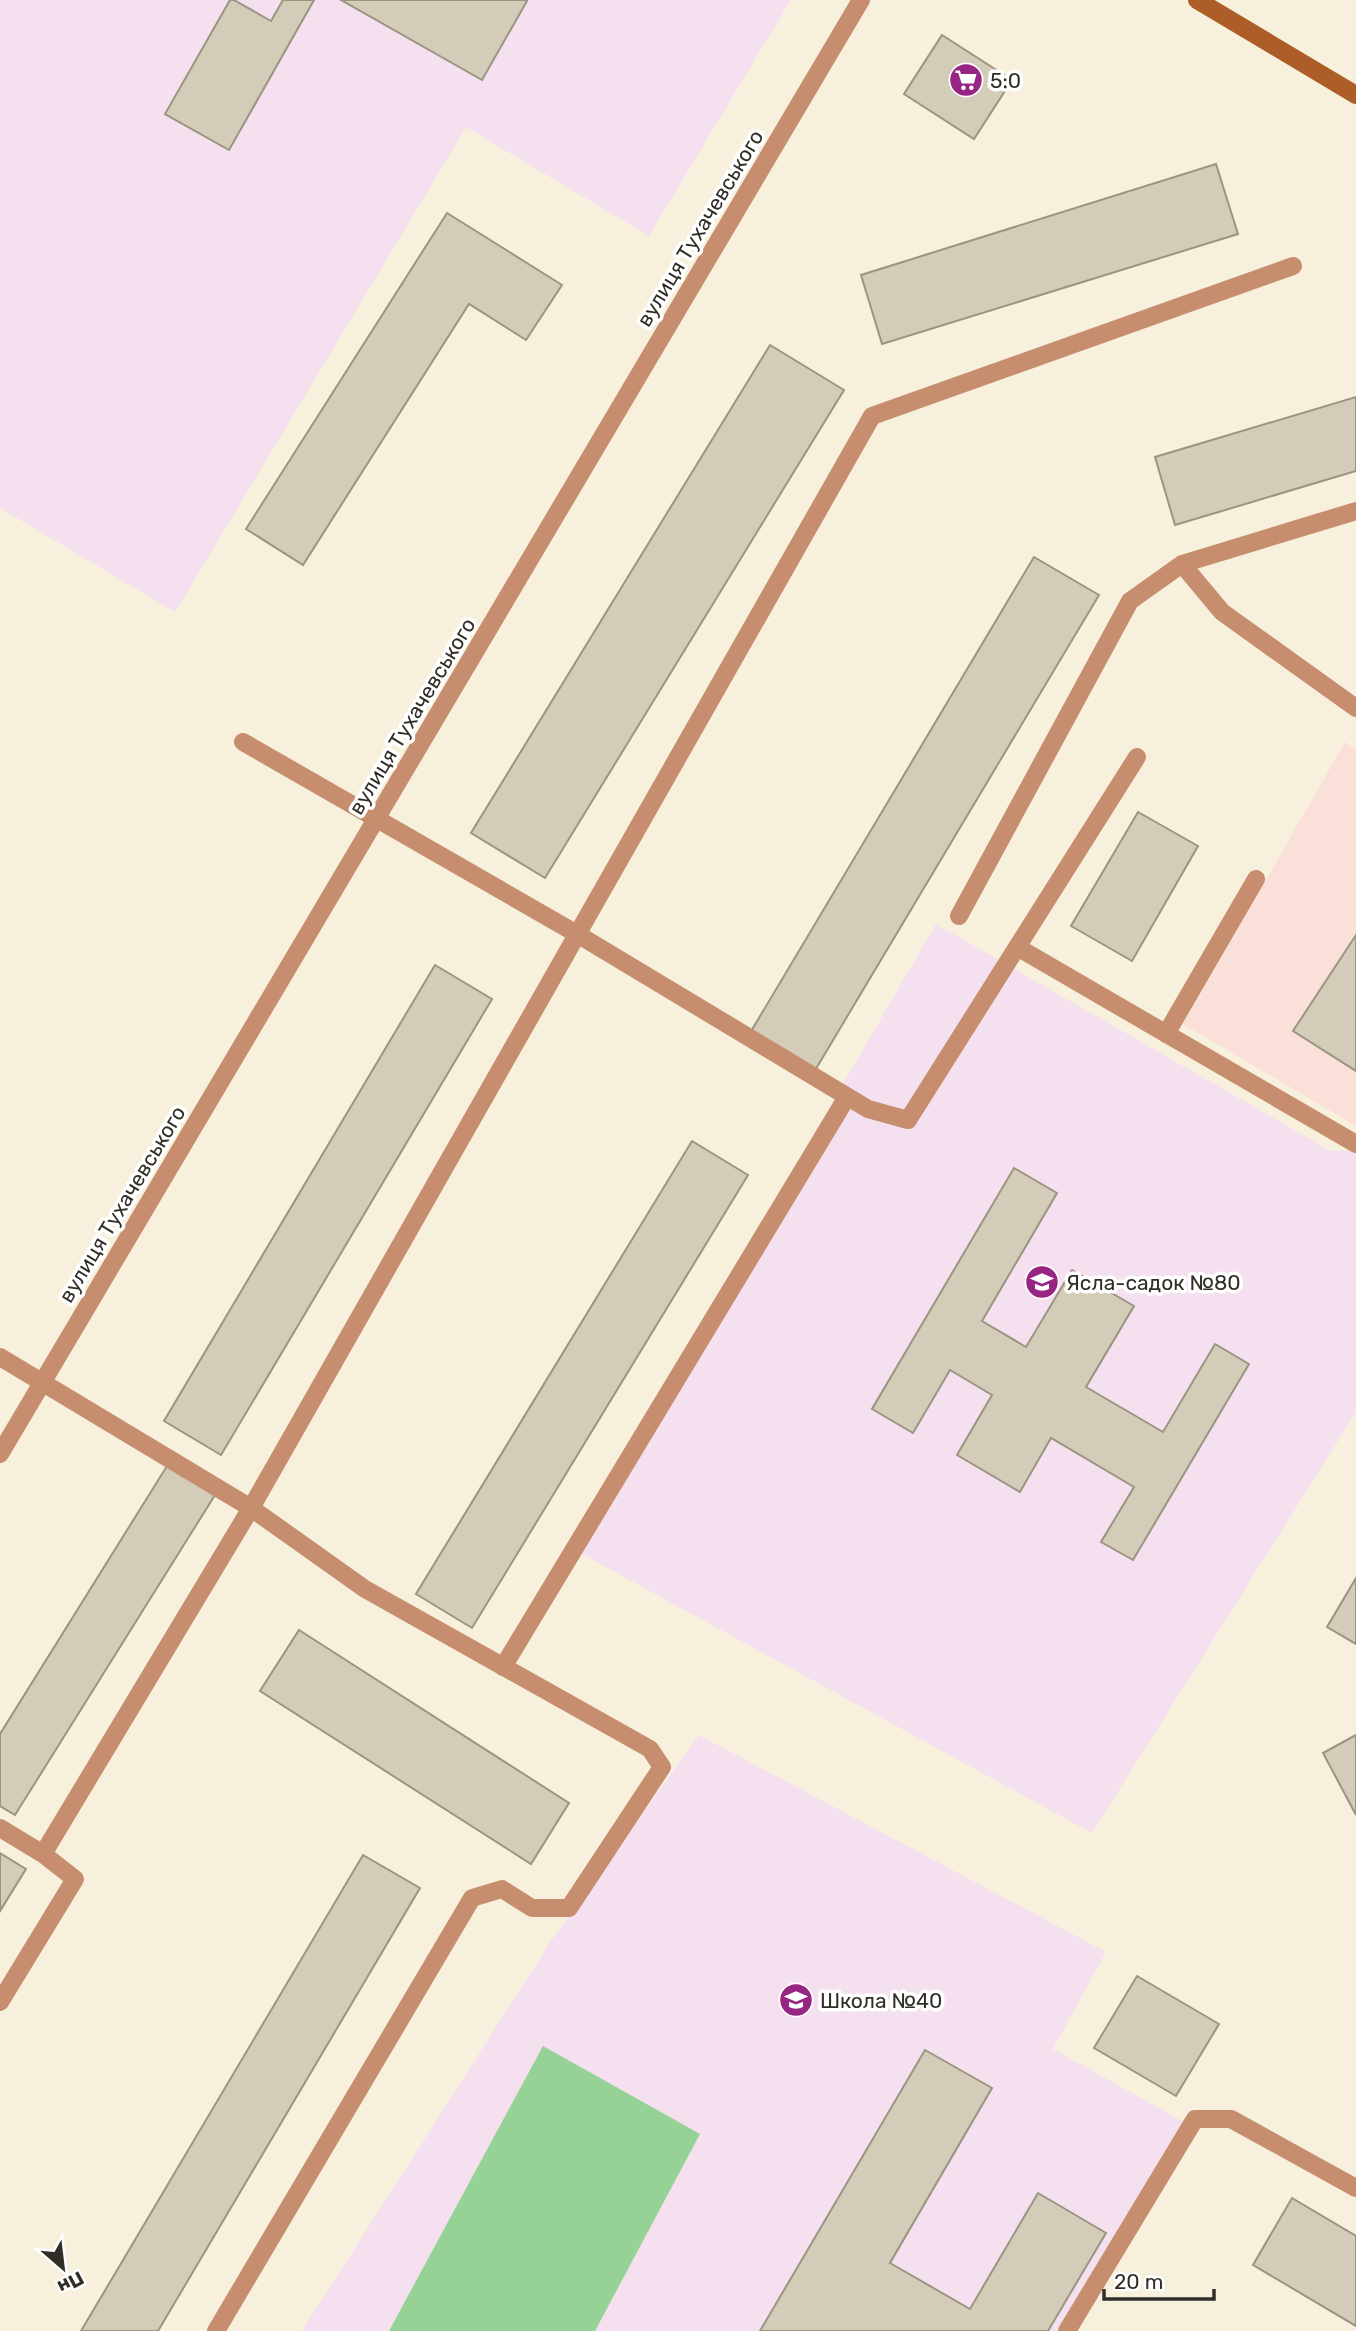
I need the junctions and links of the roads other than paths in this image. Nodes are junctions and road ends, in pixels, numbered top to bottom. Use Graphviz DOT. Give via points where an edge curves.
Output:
graph roads {
  1 [pos="860,0"];
  2 [pos="1197,0"];
  3 [pos="1356,95"];
  4 [pos="1293,265"];
  5 [pos="1356,511"];
  6 [pos="1182,564"];
  7 [pos="1356,708"];
  8 [pos="243,742"];
  9 [pos="1136,757"];
  10 [pos="378,818"];
  11 [pos="1256,878"];
  12 [pos="959,916"];
  13 [pos="577,934"];
  14 [pos="1017,947"];
  15 [pos="1166,1034"];
  16 [pos="847,1097"];
  17 [pos="1356,1144"];
  18 [pos="0,1357"];
  19 [pos="43,1381"];
  20 [pos="0,1454"];
  21 [pos="251,1508"];
  22 [pos="503,1667"];
  23 [pos="0,1828"];
  24 [pos="43,1854"];
  25 [pos="0,2002"];
  26 [pos="1356,2188"];
  27 [pos="216,2331"];
  28 [pos="1067,2331"];
  1 -- 10 [label="street, вулиця Тухачевського"];
  2 -- 3 [label="street"];
  4 -- 13 [label="street" via="872,416"];
  5 -- 6 [label="street"];
  6 -- 7 [label="street" via="1222,612"];
  6 -- 12 [label="street" via="1130,601"];
  8 -- 10 [label="street"];
  9 -- 14 [label="street"];
  10 -- 13 [label="street"];
  10 -- 19 [label="street, вулиця Тухачевського"];
  11 -- 15 [label="street"];
  13 -- 16 [label="street"];
  13 -- 21 [label="street"];
  14 -- 15 [label="street"];
  14 -- 16 [label="street" via="908,1120 867,1109"];
  15 -- 17 [label="street"];
  16 -- 22 [label="street"];
  18 -- 19 [label="street"];
  19 -- 20 [label="street, вулиця Тухачевського"];
  19 -- 21 [label="street"];
  21 -- 22 [label="street" via="365,1589"];
  21 -- 24 [label="street"];
  22 -- 27 [label="street" via="650,1749 662,1767 569,1908 532,1908 502,1889 472,1898"];
  23 -- 24 [label="street"];
  24 -- 25 [label="street" via="75,1879"];
  26 -- 28 [label="street" via="1231,2119 1195,2119"];
}
